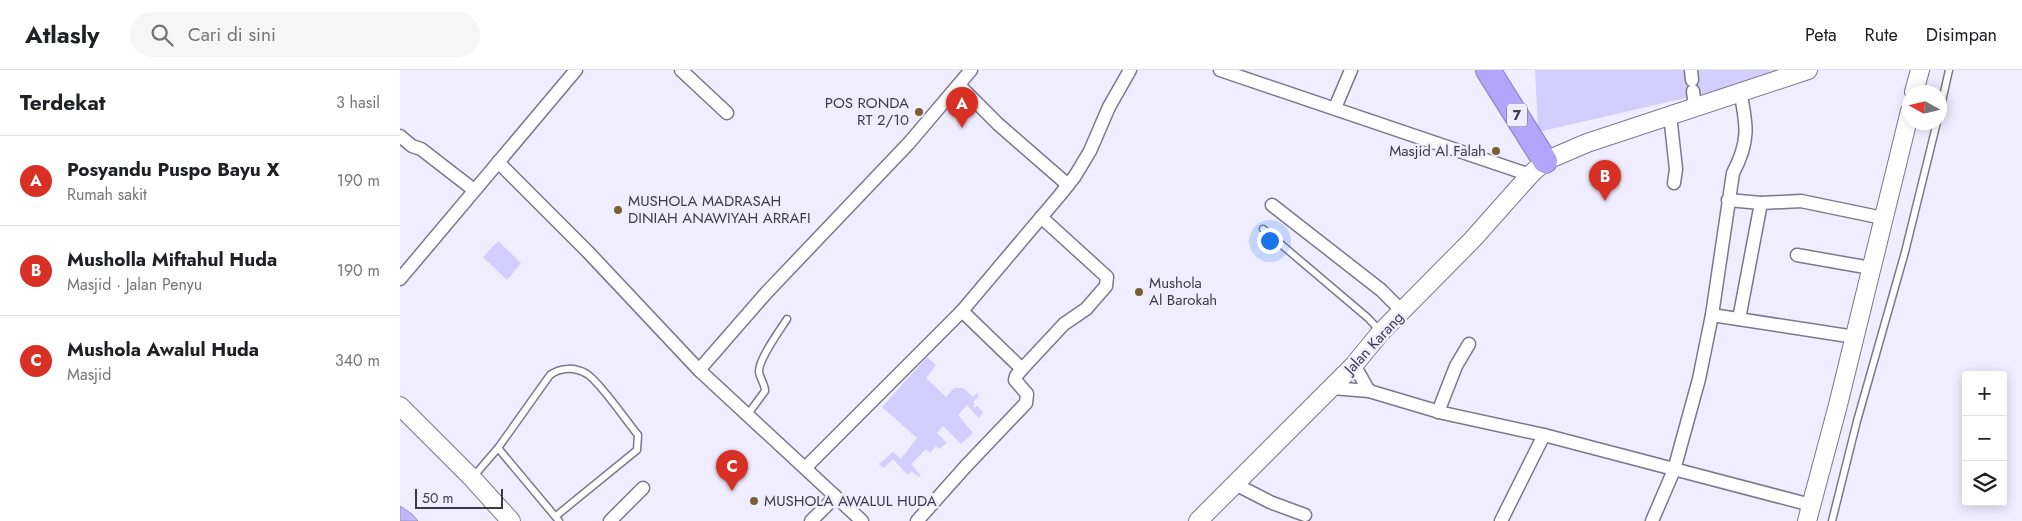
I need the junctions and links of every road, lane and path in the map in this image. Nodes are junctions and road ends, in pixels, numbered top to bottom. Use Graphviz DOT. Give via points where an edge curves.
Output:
graph roads {
  1 [pos="559,70"];
  2 [pos="681,70"];
  3 [pos="971,70"];
  4 [pos="1130,70"];
  5 [pos="1220,70"];
  6 [pos="1351,70"];
  7 [pos="1488,70"];
  8 [pos="1808,70"];
  9 [pos="1920,70"];
  10 [pos="1949,70"];
  11 [pos="572,75"];
  12 [pos="1916,85"];
  13 [pos="1946,85"];
  14 [pos="960,86"];
  15 [pos="1693,87"];
  16 [pos="1740,91"];
  17 [pos="1335,108"];
  18 [pos="727,114"];
  19 [pos="1670,115"];
  20 [pos="1905,130"];
  21 [pos="1934,130"];
  22 [pos="400,136"];
  23 [pos="498,162"];
  24 [pos="1538,168"];
  25 [pos="1674,183"];
  26 [pos="1068,185"];
  27 [pos="474,190"];
  28 [pos="1728,200"];
  29 [pos="1762,203"];
  30 [pos="1272,205"];
  31 [pos="1041,217"];
  32 [pos="1883,218"];
  33 [pos="1263,229"];
  34 [pos="1797,255"];
  35 [pos="1871,268"];
  36 [pos="400,279"];
  37 [pos="962,311"];
  38 [pos="1403,312"];
  39 [pos="1712,316"];
  40 [pos="787,319"];
  41 [pos="1739,319"];
  42 [pos="1381,332"];
  43 [pos="1855,337"];
  44 [pos="1469,344"];
  45 [pos="1354,365"];
  46 [pos="1022,369"];
  47 [pos="699,370"];
  48 [pos="1332,388"];
  49 [pos="1368,391"];
  50 [pos="400,406"];
  51 [pos="1438,412"];
  52 [pos="748,414"];
  53 [pos="1544,435"];
  54 [pos="498,448"];
  55 [pos="806,468"];
  56 [pos="1674,470"];
  57 [pos="472,478"];
  58 [pos="1235,484"];
  59 [pos="643,488"];
  60 [pos="835,497"];
  61 [pos="1809,513"];
  62 [pos="1305,515"];
  63 [pos="557,519"];
  64 [pos="511,521"];
  65 [pos="610,521"];
  66 [pos="810,521"];
  67 [pos="862,521"];
  68 [pos="917,521"];
  69 [pos="1198,521"];
  70 [pos="1502,521"];
  71 [pos="1652,521"];
  72 [pos="1832,521"];
  1 -- 11 [label="street"];
  2 -- 18 [label="street"];
  3 -- 14 [label="street"];
  4 -- 26 [label="street" via="1090,151"];
  5 -- 17 [label="street"];
  6 -- 17 [label="street"];
  7 -- 24 [label="highway, 7"];
  8 -- 16 [label="street"];
  9 -- 12 [label="street"];
  10 -- 13 [label="lane"];
  11 -- 23 [label="street"];
  14 -- 26 [label="street"];
  14 -- 47 [label="street" via="767,292"];
  15 -- 16 [label="street"];
  15 -- 19 [label="street"];
  16 -- 28 [label="street" via="1747,125 1742,156 1733,173"];
  17 -- 24 [label="street"];
  19 -- 24 [label="street" via="1587,143"];
  19 -- 25 [label="street" via="1676,169"];
  20 -- 32 [label="street"];
  21 -- 72 [label="lane" via="1905,252"];
  22 -- 27 [label="street"];
  23 -- 27 [label="street"];
  23 -- 47 [label="street"];
  24 -- 38 [label="street, Jalan Karang"];
  26 -- 31 [label="street"];
  27 -- 36 [label="street"];
  28 -- 29 [label="street"];
  28 -- 39 [label="street"];
  29 -- 32 [label="street" via="1801,201"];
  29 -- 41 [label="street"];
  30 -- 38 [label="street" via="1381,290"];
  31 -- 37 [label="street"];
  31 -- 46 [label="street" via="1105,274 1108,282 1086,309 1064,324"];
  32 -- 35 [label="street"];
  33 -- 42 [label="lane"];
  34 -- 35 [label="street"];
  35 -- 43 [label="street"];
  37 -- 46 [label="street"];
  37 -- 55 [label="street"];
  38 -- 42 [label="street, Jalan Karang"];
  39 -- 41 [label="street"];
  39 -- 56 [label="street"];
  40 -- 52 [label="lane" via="760,367 765,391"];
  41 -- 43 [label="street"];
  42 -- 45 [label="street, Jalan Karang"];
  43 -- 61 [label="street"];
  44 -- 51 [label="street" via="1456,366"];
  45 -- 48 [label="street, Jalan Karang"];
  45 -- 49 [label="street"];
  46 -- 68 [label="street" via="1015,380 1027,394 1024,406"];
  47 -- 52 [label="street"];
  48 -- 49 [label="street"];
  48 -- 58 [label="street, Jalan Karang"];
  49 -- 51 [label="street"];
  50 -- 57 [label="street"];
  51 -- 53 [label="street"];
  52 -- 55 [label="street"];
  53 -- 56 [label="street"];
  53 -- 70 [label="street"];
  54 -- 57 [label="lane"];
  54 -- 63 [label="lane"];
  54 -- 63 [label="lane" via="541,386 559,369 572,369 596,383 638,435 637,450"];
  55 -- 60 [label="street"];
  56 -- 61 [label="street"];
  56 -- 71 [label="street"];
  57 -- 64 [label="street"];
  58 -- 62 [label="street"];
  58 -- 69 [label="street, Jalan Karang"];
  59 -- 65 [label="street"];
  60 -- 66 [label="street"];
  60 -- 67 [label="street"];
}
